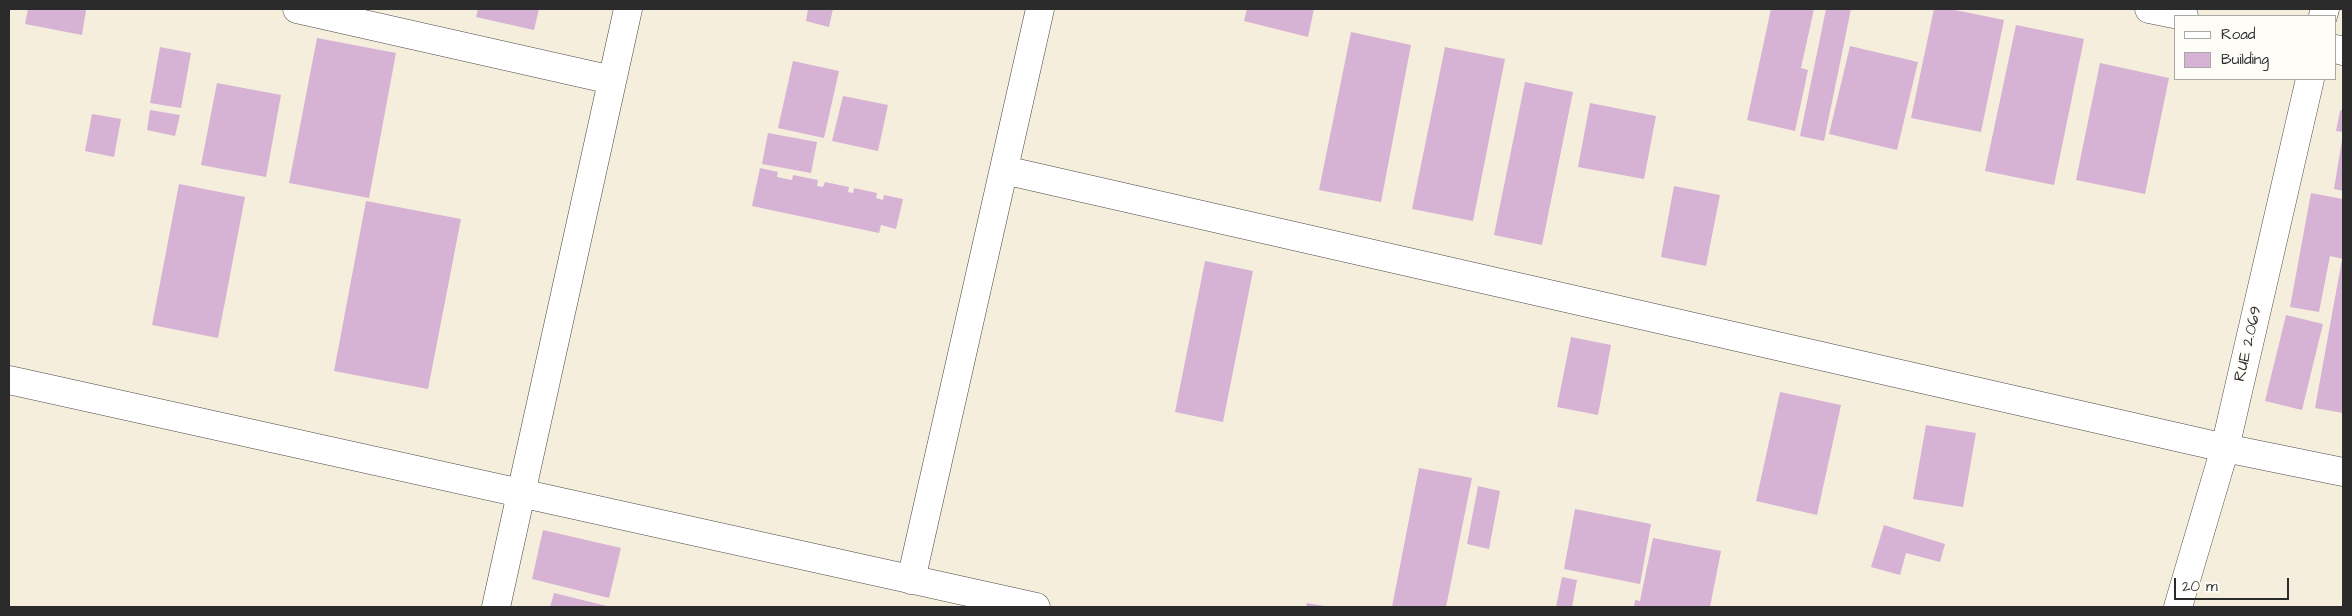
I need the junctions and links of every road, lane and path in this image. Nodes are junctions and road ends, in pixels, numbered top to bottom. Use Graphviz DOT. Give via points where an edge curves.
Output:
graph roads {
  1 [pos="297,9"];
  2 [pos="628,9"];
  3 [pos="1040,9"];
  4 [pos="2150,9"];
  5 [pos="2179,15"];
  6 [pos="612,80"];
  7 [pos="2310,80"];
  8 [pos="1004,170"];
  9 [pos="9,380"];
  10 [pos="2225,448"];
  11 [pos="2343,472"];
  12 [pos="521,493"];
  13 [pos="911,580"];
  14 [pos="496,607"];
  15 [pos="1036,607"];
  16 [pos="2178,607"];
  1 -- 6 [label="street"];
  2 -- 6 [label="street"];
  3 -- 8 [label="street"];
  4 -- 5 [label="street"];
  6 -- 12 [label="street"];
  7 -- 10 [label="street, RUE 2.069"];
  8 -- 10 [label="street"];
  8 -- 13 [label="street"];
  9 -- 12 [label="street"];
  10 -- 11 [label="street"];
  10 -- 16 [label="street, RUE 2.069"];
  12 -- 13 [label="street"];
  12 -- 14 [label="street"];
  13 -- 15 [label="street"];
}
